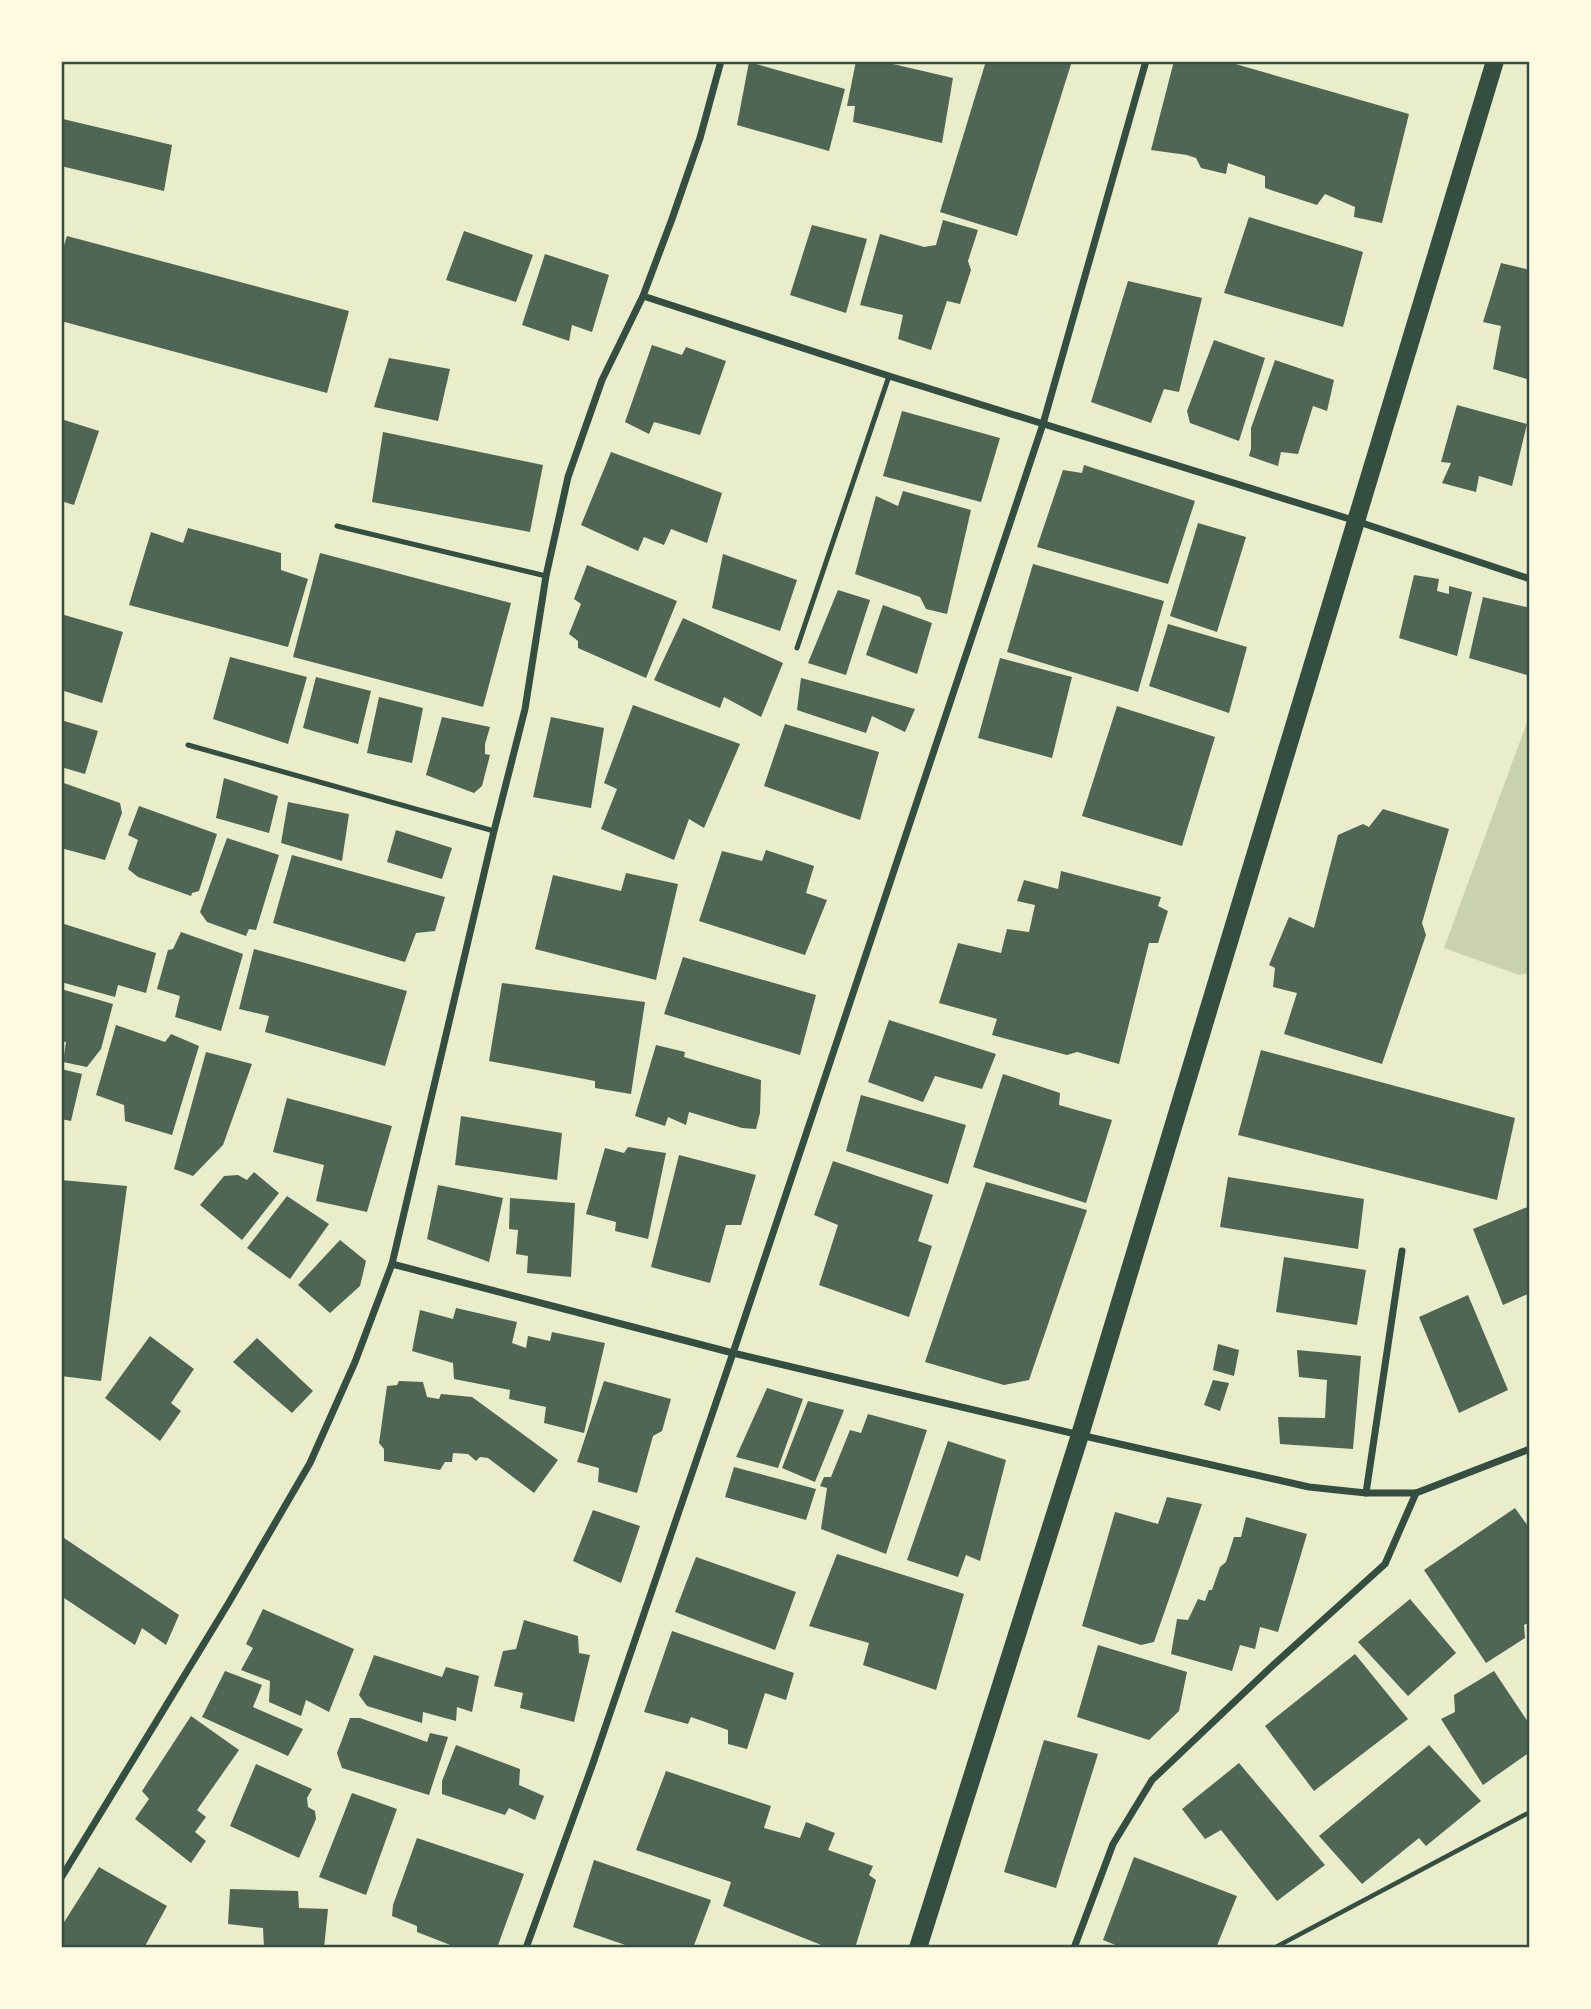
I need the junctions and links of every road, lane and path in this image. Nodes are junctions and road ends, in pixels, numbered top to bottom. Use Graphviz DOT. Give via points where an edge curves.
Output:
graph roads {
  1 [pos="721,61"];
  2 [pos="1146,61"];
  3 [pos="1496,61"];
  4 [pos="643,296"];
  5 [pos="889,376"];
  6 [pos="1043,424"];
  7 [pos="1356,520"];
  8 [pos="337,526"];
  9 [pos="546,576"];
  10 [pos="1530,579"];
  11 [pos="797,648"];
  12 [pos="188,745"];
  13 [pos="494,831"];
  14 [pos="1402,1251"];
  15 [pos="392,1264"];
  16 [pos="733,1353"];
  17 [pos="1080,1435"];
  18 [pos="1530,1449"];
  19 [pos="1366,1493"];
  20 [pos="1416,1493"];
  21 [pos="1530,1812"];
  22 [pos="61,1878"];
  23 [pos="526,1948"];
  24 [pos="918,1948"];
  25 [pos="1074,1948"];
  26 [pos="1274,1948"];
  1 -- 4 [label="street" via="700,138"];
  2 -- 6 [label="street"];
  3 -- 7 [label="main road"];
  4 -- 5 [label="street"];
  4 -- 9 [label="street" via="603,380 568,477"];
  5 -- 6 [label="street"];
  5 -- 11 [label="lane"];
  6 -- 7 [label="street"];
  6 -- 16 [label="street"];
  7 -- 10 [label="street"];
  7 -- 17 [label="main road"];
  8 -- 9 [label="lane"];
  9 -- 13 [label="street" via="525,709"];
  12 -- 13 [label="lane"];
  13 -- 15 [label="street"];
  14 -- 19 [label="street"];
  15 -- 16 [label="street"];
  15 -- 22 [label="street" via="310,1463"];
  16 -- 17 [label="street"];
  16 -- 23 [label="street"];
  17 -- 19 [label="street" via="1309,1487"];
  17 -- 24 [label="main road"];
  18 -- 20 [label="street"];
  19 -- 20 [label="street"];
  20 -- 25 [label="street" via="1385,1564 1152,1780 1113,1844"];
  21 -- 26 [label="path"];
}
